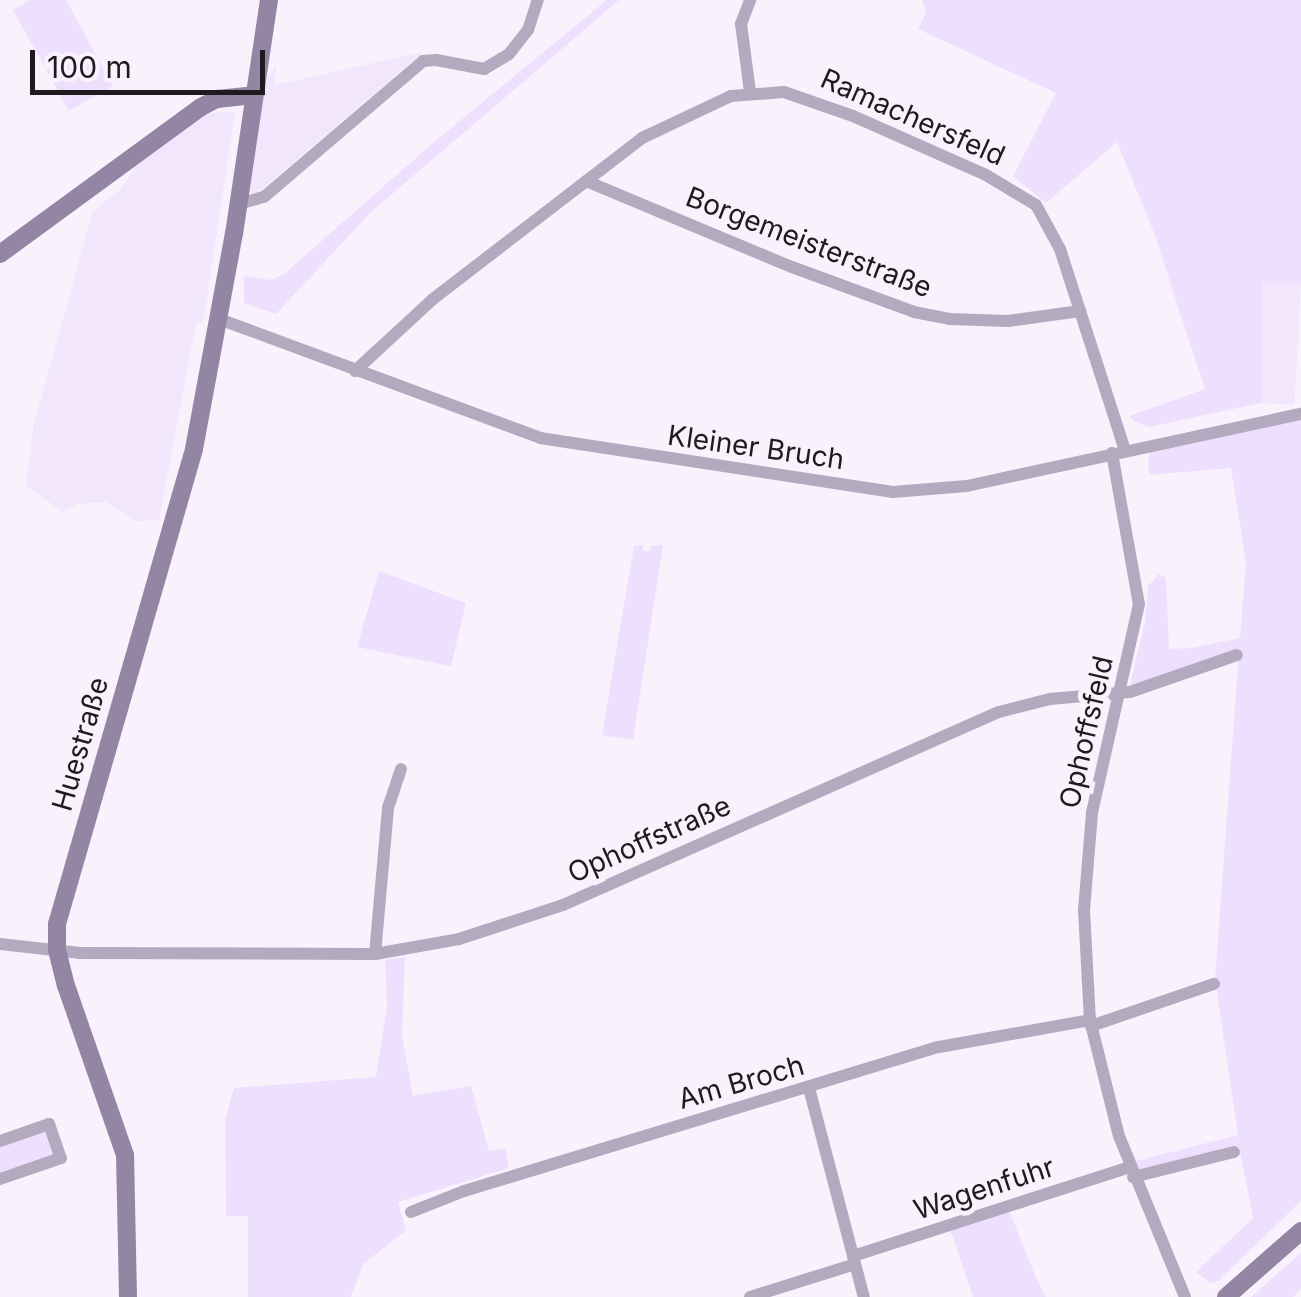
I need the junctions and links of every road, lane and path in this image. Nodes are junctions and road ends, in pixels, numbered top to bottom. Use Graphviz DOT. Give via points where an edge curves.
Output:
graph roads {
  1 [pos="270,0"];
  2 [pos="538,0"];
  3 [pos="750,0"];
  4 [pos="750,92"];
  5 [pos="254,95"];
  6 [pos="586,181"];
  7 [pos="238,204"];
  8 [pos="0,254"];
  9 [pos="1080,310"];
  10 [pos="219,319"];
  11 [pos="355,371"];
  12 [pos="1301,414"];
  13 [pos="1119,452"];
  14 [pos="1238,655"];
  15 [pos="1118,695"];
  16 [pos="401,769"];
  17 [pos="0,944"];
  18 [pos="57,949"];
  19 [pos="376,954"];
  20 [pos="1214,984"];
  21 [pos="1090,1023"];
  22 [pos="808,1088"];
  23 [pos="0,1141"];
  24 [pos="1234,1152"];
  25 [pos="1131,1172"];
  26 [pos="0,1180"];
  27 [pos="410,1212"];
  28 [pos="1301,1232"];
  29 [pos="854,1260"];
  30 [pos="128,1297"];
  31 [pos="750,1297"];
  32 [pos="864,1297"];
  33 [pos="1185,1297"];
  34 [pos="1226,1297"];
  1 -- 5 [label="street, Huestraße"];
  2 -- 7 [label="street" via="528,30 508,54 484,69 422,62 264,196"];
  3 -- 4 [label="street" via="741,24"];
  4 -- 6 [label="street, Ramachersfeld" via="660,128"];
  4 -- 9 [label="street, Ramachersfeld" via="800,94 1005,184 1036,204 1051,226"];
  5 -- 7 [label="street, Huestraße"];
  5 -- 8 [label="street" via="201,107"];
  6 -- 9 [label="street, Borgemeisterstraße" via="914,312 1008,321"];
  6 -- 11 [label="street, Ramachersfeld" via="433,300"];
  7 -- 10 [label="street, Huestraße"];
  9 -- 13 [label="street, Ramachersfeld"];
  10 -- 11 [label="street, Kleiner Bruch"];
  10 -- 18 [label="street, Huestraße" via="194,449 64,896"];
  11 -- 13 [label="street, Kleiner Bruch" via="571,445 892,492 950,489"];
  12 -- 13 [label="street, Kleiner Bruch"];
  13 -- 15 [label="street, Ophoffsfeld" via="1139,604"];
  14 -- 15 [label="street, Ophoffstraße"];
  15 -- 19 [label="street, Ophoffstraße" via="1050,699 999,712 566,904 484,933"];
  15 -- 21 [label="street, Ophoffsfeld" via="1087,861"];
  16 -- 19 [label="street" via="388,808"];
  17 -- 18 [label="street, Ophoffstraße"];
  18 -- 19 [label="street, Ophoffstraße"];
  18 -- 30 [label="street, Huestraße" via="125,1155"];
  20 -- 21 [label="street"];
  21 -- 22 [label="street, Am Broch" via="958,1043"];
  21 -- 25 [label="street, Ophoffsfeld"];
  22 -- 27 [label="street, Am Broch"];
  22 -- 29 [label="street"];
  23 -- 26 [label="street" via="49,1124 61,1158"];
  24 -- 25 [label="street"];
  25 -- 29 [label="street, Wagenfuhr"];
  25 -- 33 [label="street, Ophoffsfeld"];
  28 -- 34 [label="street"];
  29 -- 31 [label="street, Wagenfuhr"];
  29 -- 32 [label="street"];
}
